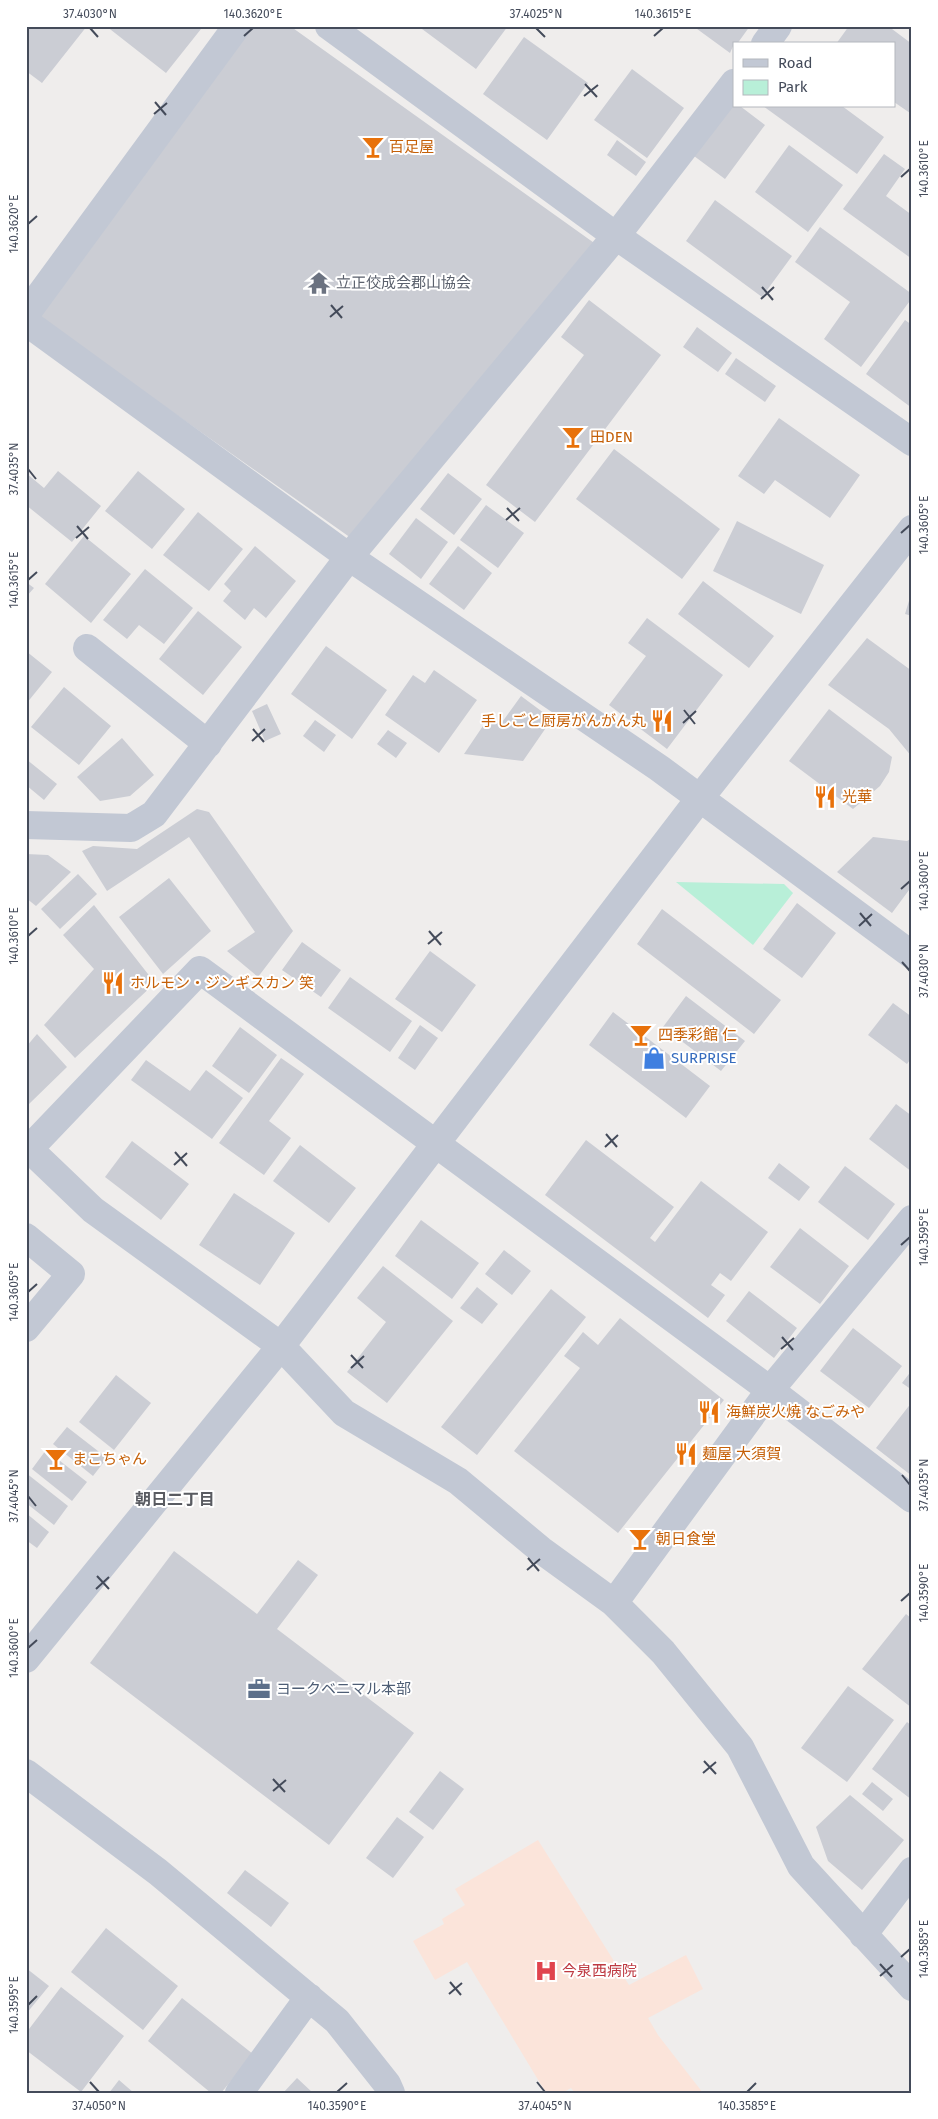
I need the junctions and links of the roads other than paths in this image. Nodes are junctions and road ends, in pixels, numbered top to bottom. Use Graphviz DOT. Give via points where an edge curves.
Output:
graph roads {
  1 [pos="236,26"];
  2 [pos="329,26"];
  3 [pos="778,26"];
  4 [pos="766,42"];
  5 [pos="733,84"];
  6 [pos="616,236"];
  7 [pos="26,314"];
  8 [pos="26,322"];
  9 [pos="912,442"];
  10 [pos="912,529"];
  11 [pos="349,557"];
  12 [pos="87,648"];
  13 [pos="208,744"];
  14 [pos="700,798"];
  15 [pos="26,825"];
  16 [pos="912,955"];
  17 [pos="436,1142"];
  18 [pos="28,1147"];
  19 [pos="912,1219"];
  20 [pos="26,1237"];
  21 [pos="26,1328"];
  22 [pos="281,1346"];
  23 [pos="770,1390"];
  24 [pos="912,1499"];
  25 [pos="614,1603"];
  26 [pos="26,1659"];
  27 [pos="26,1773"];
  28 [pos="912,1871"];
  29 [pos="863,1935"];
  30 [pos="912,1987"];
  31 [pos="309,1997"];
  32 [pos="239,2093"];
  33 [pos="391,2093"];
  1 -- 7 [label="street"];
  2 -- 6 [label="street"];
  3 -- 4 [label="street"];
  5 -- 6 [label="street"];
  6 -- 9 [label="street"];
  6 -- 11 [label="street"];
  8 -- 11 [label="street"];
  10 -- 14 [label="street"];
  11 -- 13 [label="street"];
  11 -- 14 [label="street"];
  12 -- 13 [label="street"];
  13 -- 15 [label="street" via="154,814 132,828"];
  14 -- 16 [label="street"];
  14 -- 17 [label="street"];
  17 -- 18 [label="street" via="200,970"];
  17 -- 22 [label="street"];
  17 -- 23 [label="street"];
  18 -- 22 [label="street" via="93,1210"];
  19 -- 23 [label="street"];
  20 -- 21 [label="street" via="71,1274"];
  22 -- 25 [label="street" via="344,1413 458,1481 541,1550"];
  22 -- 26 [label="street"];
  23 -- 24 [label="street"];
  23 -- 25 [label="street"];
  25 -- 29 [label="street" via="663,1652 740,1747 801,1866"];
  27 -- 31 [label="street" via="158,1872"];
  28 -- 29 [label="street"];
  29 -- 30 [label="street"];
  31 -- 32 [label="street"];
  31 -- 33 [label="street" via="337,2021"];
}
